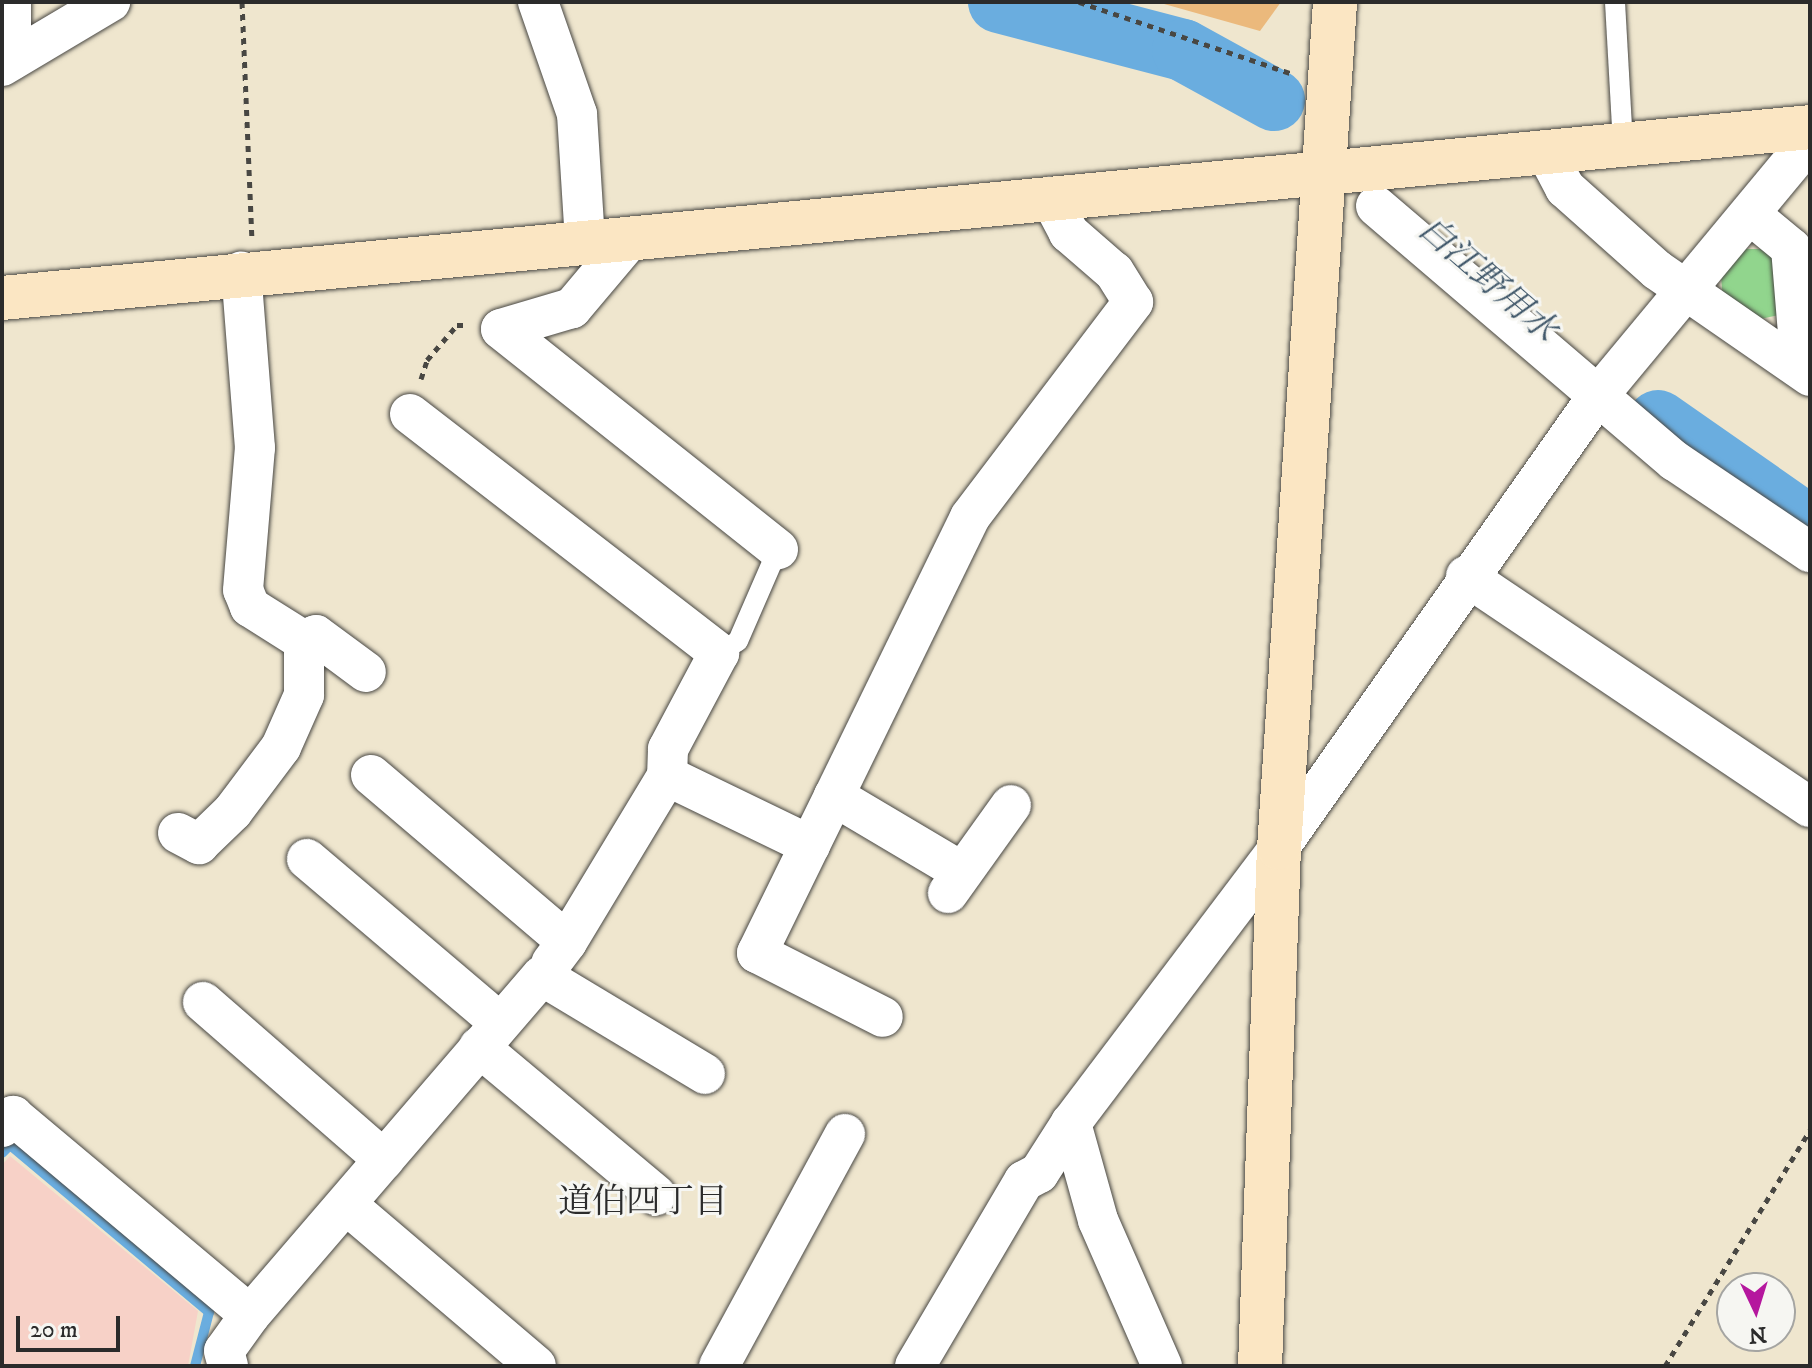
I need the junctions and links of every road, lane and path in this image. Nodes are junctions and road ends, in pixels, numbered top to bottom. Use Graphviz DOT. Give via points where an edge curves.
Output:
graph roads {
  1 [pos="11,2"];
  2 [pos="110,2"];
  3 [pos="242,2"];
  4 [pos="538,2"];
  5 [pos="1079,2"];
  6 [pos="1335,2"];
  7 [pos="1615,2"];
  8 [pos="7,63"];
  9 [pos="1329,79"];
  10 [pos="1810,127"];
  11 [pos="1810,140"];
  12 [pos="1623,144"];
  13 [pos="1546,152"];
  14 [pos="1321,174"];
  15 [pos="1050,197"];
  16 [pos="1376,206"];
  17 [pos="1751,215"];
  18 [pos="631,238"];
  19 [pos="585,242"];
  20 [pos="247,271"];
  21 [pos="1688,287"];
  22 [pos="2,298"];
  23 [pos="501,329"];
  24 [pos="1806,372"];
  25 [pos="1597,397"];
  26 [pos="410,414"];
  27 [pos="778,549"];
  28 [pos="1810,552"];
  29 [pos="1466,576"];
  30 [pos="304,641"];
  31 [pos="719,653"];
  32 [pos="366,672"];
  33 [pos="371,775"];
  34 [pos="667,776"];
  35 [pos="834,796"];
  36 [pos="1011,805"];
  37 [pos="1810,807"];
  38 [pos="178,833"];
  39 [pos="810,845"];
  40 [pos="1279,848"];
  41 [pos="307,859"];
  42 [pos="567,942"];
  43 [pos="542,976"];
  44 [pos="203,1002"];
  45 [pos="883,1017"];
  46 [pos="489,1034"];
  47 [pos="705,1074"];
  48 [pos="1071,1123"];
  49 [pos="2,1127"];
  50 [pos="1810,1130"];
  51 [pos="845,1134"];
  52 [pos="384,1160"];
  53 [pos="656,1195"];
  54 [pos="347,1205"];
  55 [pos="250,1315"];
  56 [pos="228,1366"];
  57 [pos="536,1366"];
  58 [pos="719,1366"];
  59 [pos="915,1366"];
  60 [pos="1162,1366"];
  61 [pos="1260,1366"];
  62 [pos="1665,1366"];
  1 -- 8 [label="street"];
  2 -- 8 [label="street"];
  3 -- 20 [label="path"];
  4 -- 19 [label="street" via="577,114"];
  5 -- 9 [label="path" via="1246,61"];
  6 -- 9 [label="street"];
  7 -- 12 [label="lane"];
  9 -- 14 [label="street"];
  10 -- 12 [label="street"];
  11 -- 17 [label="street"];
  12 -- 13 [label="street"];
  13 -- 14 [label="street"];
  13 -- 21 [label="street" via="1565,188 1657,270"];
  14 -- 15 [label="street"];
  14 -- 40 [label="street"];
  15 -- 18 [label="street"];
  15 -- 35 [label="street" via="1069,233 1114,272 1133,302 970,517"];
  16 -- 25 [label="street"];
  17 -- 21 [label="street"];
  17 -- 24 [label="street" via="1791,248"];
  18 -- 19 [label="street"];
  18 -- 23 [label="street" via="572,308"];
  19 -- 20 [label="street"];
  20 -- 22 [label="street"];
  20 -- 30 [label="street" via="255,448 243,590 250,607"];
  21 -- 24 [label="street"];
  21 -- 25 [label="street"];
  23 -- 26 [label="path" via="457,325 427,360"];
  23 -- 27 [label="street"];
  25 -- 28 [label="street" via="1675,461"];
  25 -- 29 [label="street"];
  26 -- 31 [label="street"];
  27 -- 31 [label="lane" via="738,641"];
  29 -- 37 [label="street"];
  29 -- 40 [label="street"];
  30 -- 32 [label="street" via="316,635"];
  30 -- 38 [label="street" via="304,695 281,747 199,844"];
  31 -- 34 [label="street" via="668,749"];
  33 -- 42 [label="street"];
  34 -- 39 [label="street"];
  34 -- 42 [label="street"];
  35 -- 36 [label="street" via="955,882"];
  35 -- 39 [label="street"];
  39 -- 45 [label="street" via="757,953"];
  40 -- 48 [label="street"];
  40 -- 61 [label="street"];
  41 -- 46 [label="street"];
  42 -- 43 [label="street"];
  43 -- 46 [label="street"];
  43 -- 47 [label="street"];
  44 -- 52 [label="street"];
  46 -- 52 [label="street"];
  46 -- 53 [label="street"];
  48 -- 59 [label="street" via="1039,1173 1024,1181"];
  48 -- 60 [label="street" via="1098,1220"];
  49 -- 55 [label="street" via="13,1116"];
  50 -- 62 [label="path"];
  51 -- 58 [label="street"];
  52 -- 54 [label="street"];
  54 -- 55 [label="street"];
  54 -- 57 [label="street"];
  55 -- 56 [label="street" via="224,1351"];
}
